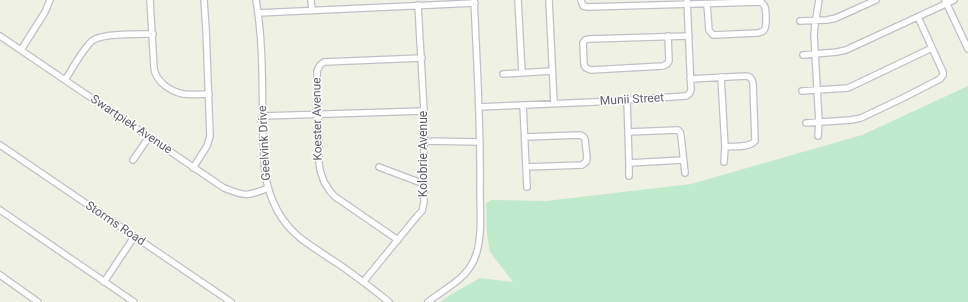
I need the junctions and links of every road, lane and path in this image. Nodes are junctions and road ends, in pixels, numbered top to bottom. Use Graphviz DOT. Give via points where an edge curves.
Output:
graph roads {
  1 [pos="50,0"];
  2 [pos="150,0"];
  3 [pos="204,0"];
  4 [pos="256,0"];
  5 [pos="311,0"];
  6 [pos="518,0"];
  7 [pos="550,0"];
  8 [pos="581,0"];
  9 [pos="818,0"];
  10 [pos="876,0"];
  11 [pos="954,0"];
  12 [pos="474,2"];
  13 [pos="687,2"];
  14 [pos="946,2"];
  15 [pos="667,3"];
  16 [pos="707,4"];
  17 [pos="418,5"];
  18 [pos="312,10"];
  19 [pos="258,13"];
  20 [pos="918,17"];
  21 [pos="815,20"];
  22 [pos="800,21"];
  23 [pos="153,34"];
  24 [pos="0,36"];
  25 [pos="668,36"];
  26 [pos="689,36"];
  27 [pos="932,48"];
  28 [pos="968,49"];
  29 [pos="21,50"];
  30 [pos="815,53"];
  31 [pos="803,54"];
  32 [pos="422,58"];
  33 [pos="552,71"];
  34 [pos="522,73"];
  35 [pos="503,74"];
  36 [pos="721,77"];
  37 [pos="690,79"];
  38 [pos="65,80"];
  39 [pos="817,90"];
  40 [pos="802,91"];
  41 [pos="209,94"];
  42 [pos="627,100"];
  43 [pos="554,103"];
  44 [pos="523,104"];
  45 [pos="479,107"];
  46 [pos="424,111"];
  47 [pos="317,115"];
  48 [pos="263,116"];
  49 [pos="819,122"];
  50 [pos="806,123"];
  51 [pos="628,132"];
  52 [pos="818,136"];
  53 [pos="149,137"];
  54 [pos="525,137"];
  55 [pos="425,141"];
  56 [pos="480,142"];
  57 [pos="0,145"];
  58 [pos="724,147"];
  59 [pos="132,160"];
  60 [pos="683,160"];
  61 [pos="724,162"];
  62 [pos="632,163"];
  63 [pos="379,167"];
  64 [pos="526,167"];
  65 [pos="193,168"];
  66 [pos="685,172"];
  67 [pos="630,176"];
  68 [pos="424,184"];
  69 [pos="526,187"];
  70 [pos="268,188"];
  71 [pos="0,210"];
  72 [pos="134,237"];
  73 [pos="398,240"];
  74 [pos="0,275"];
  75 [pos="364,281"];
  76 [pos="104,282"];
  77 [pos="34,301"];
  78 [pos="134,302"];
  79 [pos="231,302"];
  80 [pos="389,302"];
  81 [pos="428,302"];
  1 -- 29 [label="street"];
  2 -- 23 [label="street"];
  3 -- 41 [label="street"];
  4 -- 19 [label="street, Geelvink Drive"];
  5 -- 18 [label="street"];
  6 -- 34 [label="street"];
  7 -- 33 [label="street"];
  8 -- 15 [label="street" via="583,6 588,7"];
  9 -- 21 [label="street"];
  10 -- 21 [label="street" via="836,18"];
  11 -- 14 [label="street"];
  12 -- 17 [label="street"];
  12 -- 45 [label="street"];
  13 -- 15 [label="street"];
  13 -- 16 [label="street"];
  13 -- 26 [label="street, Munii Street"];
  14 -- 20 [label="street"];
  14 -- 28 [label="street"];
  16 -- 16 [label="street" via="761,2 765,8 765,29 758,33 713,35 709,30"];
  17 -- 18 [label="street"];
  17 -- 32 [label="street, Kolobrie Avenue"];
  18 -- 19 [label="street"];
  19 -- 48 [label="street, Geelvink Drive"];
  20 -- 27 [label="street"];
  20 -- 30 [label="street" via="846,50"];
  21 -- 22 [label="street"];
  21 -- 30 [label="street"];
  23 -- 38 [label="street" via="104,36 94,39"];
  23 -- 41 [label="street" via="157,78 169,88 183,94"];
  24 -- 29 [label="street, Swartpiek Avenue"];
  25 -- 25 [label="street" via="587,39 582,45 584,67 591,70 663,66 669,61"];
  25 -- 26 [label="street"];
  26 -- 37 [label="street, Munii Street"];
  27 -- 39 [label="street" via="844,89"];
  27 -- 49 [label="street" via="943,72 938,81 861,118"];
  29 -- 38 [label="street, Swartpiek Avenue"];
  30 -- 31 [label="street"];
  30 -- 39 [label="street"];
  32 -- 46 [label="street, Kolobrie Avenue"];
  32 -- 47 [label="street, Koester Avenue" via="323,63 317,71"];
  33 -- 34 [label="street"];
  33 -- 43 [label="street"];
  34 -- 35 [label="street"];
  36 -- 37 [label="street"];
  36 -- 58 [label="street"];
  36 -- 58 [label="street" via="746,76 751,78 753,83 754,142 749,145"];
  37 -- 42 [label="street, Munii Street" via="690,92 685,97"];
  38 -- 53 [label="street, Swartpiek Avenue"];
  39 -- 40 [label="street"];
  39 -- 49 [label="street"];
  41 -- 65 [label="street" via="210,139"];
  42 -- 43 [label="street, Munii Street"];
  42 -- 51 [label="street"];
  43 -- 44 [label="street, Munii Street"];
  44 -- 45 [label="street, Munii Street"];
  44 -- 54 [label="street"];
  45 -- 56 [label="street"];
  46 -- 47 [label="street"];
  46 -- 55 [label="street, Kolobrie Avenue"];
  47 -- 48 [label="street"];
  47 -- 73 [label="street, Koester Avenue" via="320,170 326,187 339,200"];
  48 -- 70 [label="street, Geelvink Drive"];
  49 -- 50 [label="street"];
  49 -- 52 [label="street"];
  51 -- 60 [label="street" via="678,130"];
  51 -- 62 [label="street"];
  53 -- 59 [label="street"];
  53 -- 65 [label="street, Swartpiek Avenue"];
  54 -- 64 [label="street"];
  54 -- 64 [label="street" via="580,134 585,139 587,158 582,165"];
  55 -- 56 [label="street"];
  55 -- 68 [label="street, Kolobrie Avenue"];
  56 -- 81 [label="street" via="479,240 476,256 467,271"];
  57 -- 72 [label="street, Storms Road"];
  58 -- 61 [label="street"];
  60 -- 62 [label="street"];
  60 -- 66 [label="street"];
  62 -- 67 [label="street"];
  63 -- 68 [label="street"];
  64 -- 69 [label="street"];
  65 -- 70 [label="street, Swartpiek Avenue" via="224,188 240,194 248,195"];
  68 -- 73 [label="street, Kolobrie Avenue" via="422,211"];
  70 -- 75 [label="street, Geelvink Drive" via="278,212 293,231"];
  71 -- 76 [label="street"];
  72 -- 76 [label="street"];
  72 -- 79 [label="street, Storms Road"];
  73 -- 75 [label="street, Kolobrie Avenue"];
  74 -- 77 [label="street"];
  75 -- 80 [label="street, Geelvink Drive"];
  76 -- 78 [label="street"];
}
